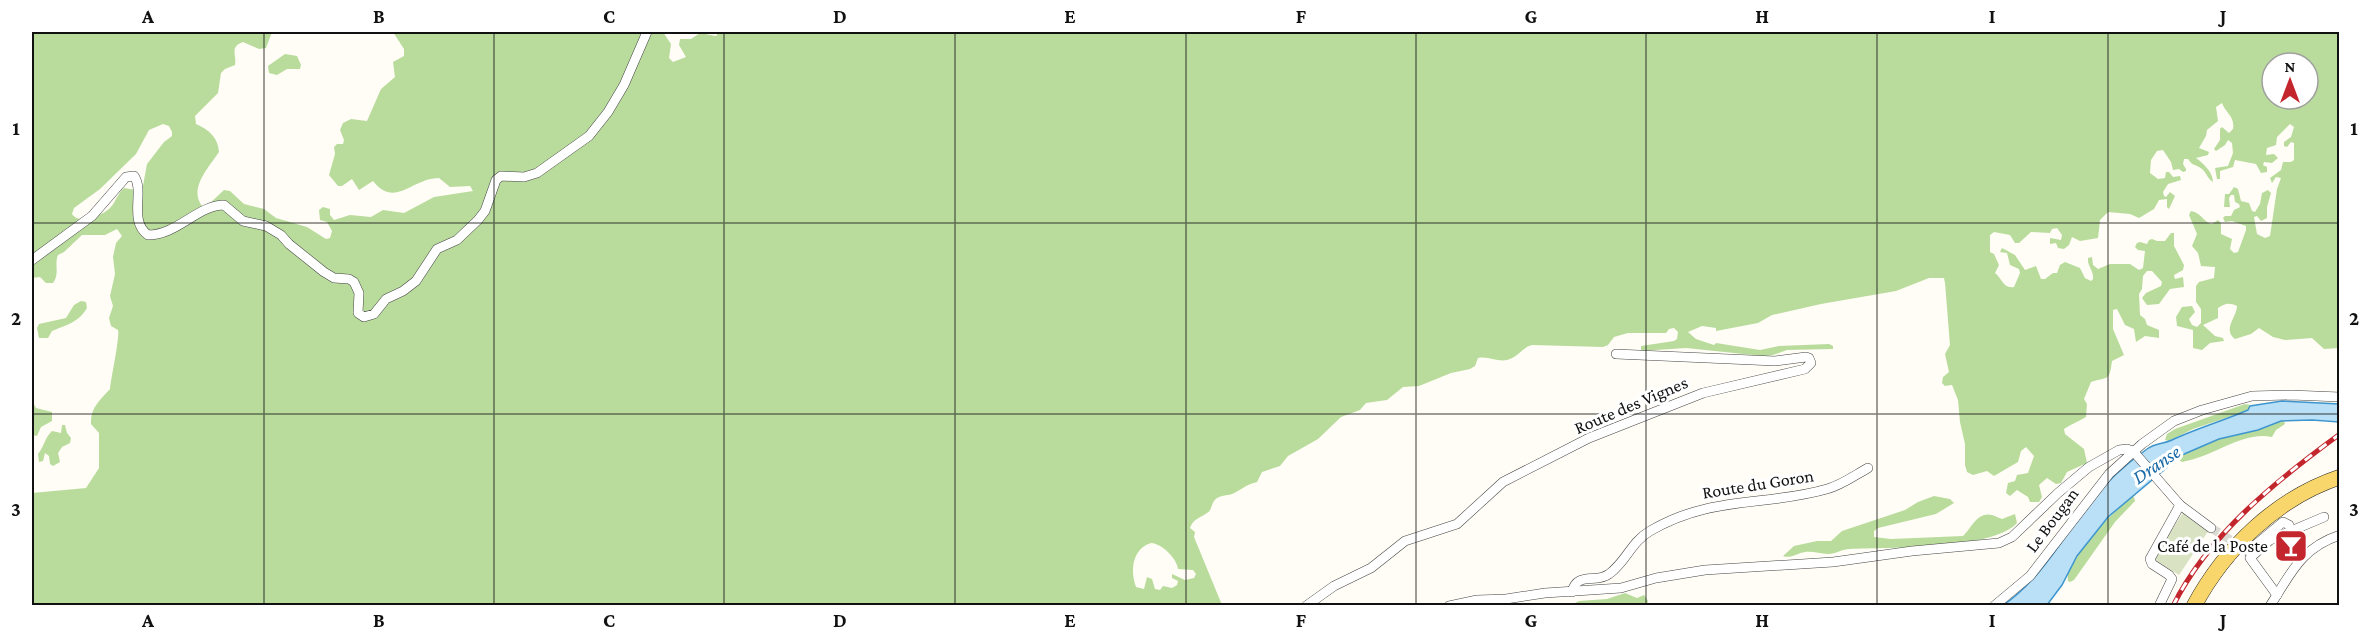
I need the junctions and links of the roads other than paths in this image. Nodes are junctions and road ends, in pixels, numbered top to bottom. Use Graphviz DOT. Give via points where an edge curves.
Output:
graph roads {
  1 [pos="647,32"];
  2 [pos="32,260"];
  3 [pos="1616,354"];
  4 [pos="2340,397"];
  5 [pos="2135,453"];
  6 [pos="1868,468"];
  7 [pos="2340,477"];
  8 [pos="2180,505"];
  9 [pos="2324,517"];
  10 [pos="2211,528"];
  11 [pos="2291,530"];
  12 [pos="2340,534"];
  13 [pos="2248,551"];
  14 [pos="1572,592"];
  15 [pos="2277,595"];
  16 [pos="1306,606"];
  17 [pos="1449,606"];
  18 [pos="1994,606"];
  19 [pos="2159,606"];
  20 [pos="2194,606"];
  21 [pos="2270,606"];
  1 -- 2 [label="street" via="624,85 589,136 537,173 501,176 496,180 478,220 457,240 437,249 416,280 386,299 369,317 358,313 359,293 354,282 334,278 281,235 266,226 243,221 224,205 211,206 179,226 148,235 138,218 134,176 126,177 92,216"];
  3 -- 16 [label="street, Route des Vignes" via="1775,361 1806,357 1811,363 1804,369 1703,393 1589,438 1503,482 1457,524 1405,541 1371,568 1334,586"];
  4 -- 5 [label="street" via="2276,395 2240,399 2178,418"];
  5 -- 8 [label="street"];
  5 -- 14 [label="street" via="2119,450 2089,467 2012,537 1999,543 1833,562 1705,570 1616,589"];
  5 -- 18 [label="street, Le Bougan" via="2097,487 2030,576"];
  6 -- 14 [label="street, Route du Goron" via="1825,490 1717,505 1680,516 1640,538 1609,574 1581,579"];
  7 -- 20 [label="main road" via="2297,496 2257,526 2224,561"];
  8 -- 10 [label="street"];
  8 -- 19 [label="street" via="2150,559 2172,579"];
  9 -- 11 [label="street"];
  11 -- 13 [label="street" via="2283,522"];
  11 -- 15 [label="street" via="2270,540 2250,558"];
  12 -- 15 [label="street" via="2307,551"];
  14 -- 17 [label="street"];
  15 -- 21 [label="street"];
}
